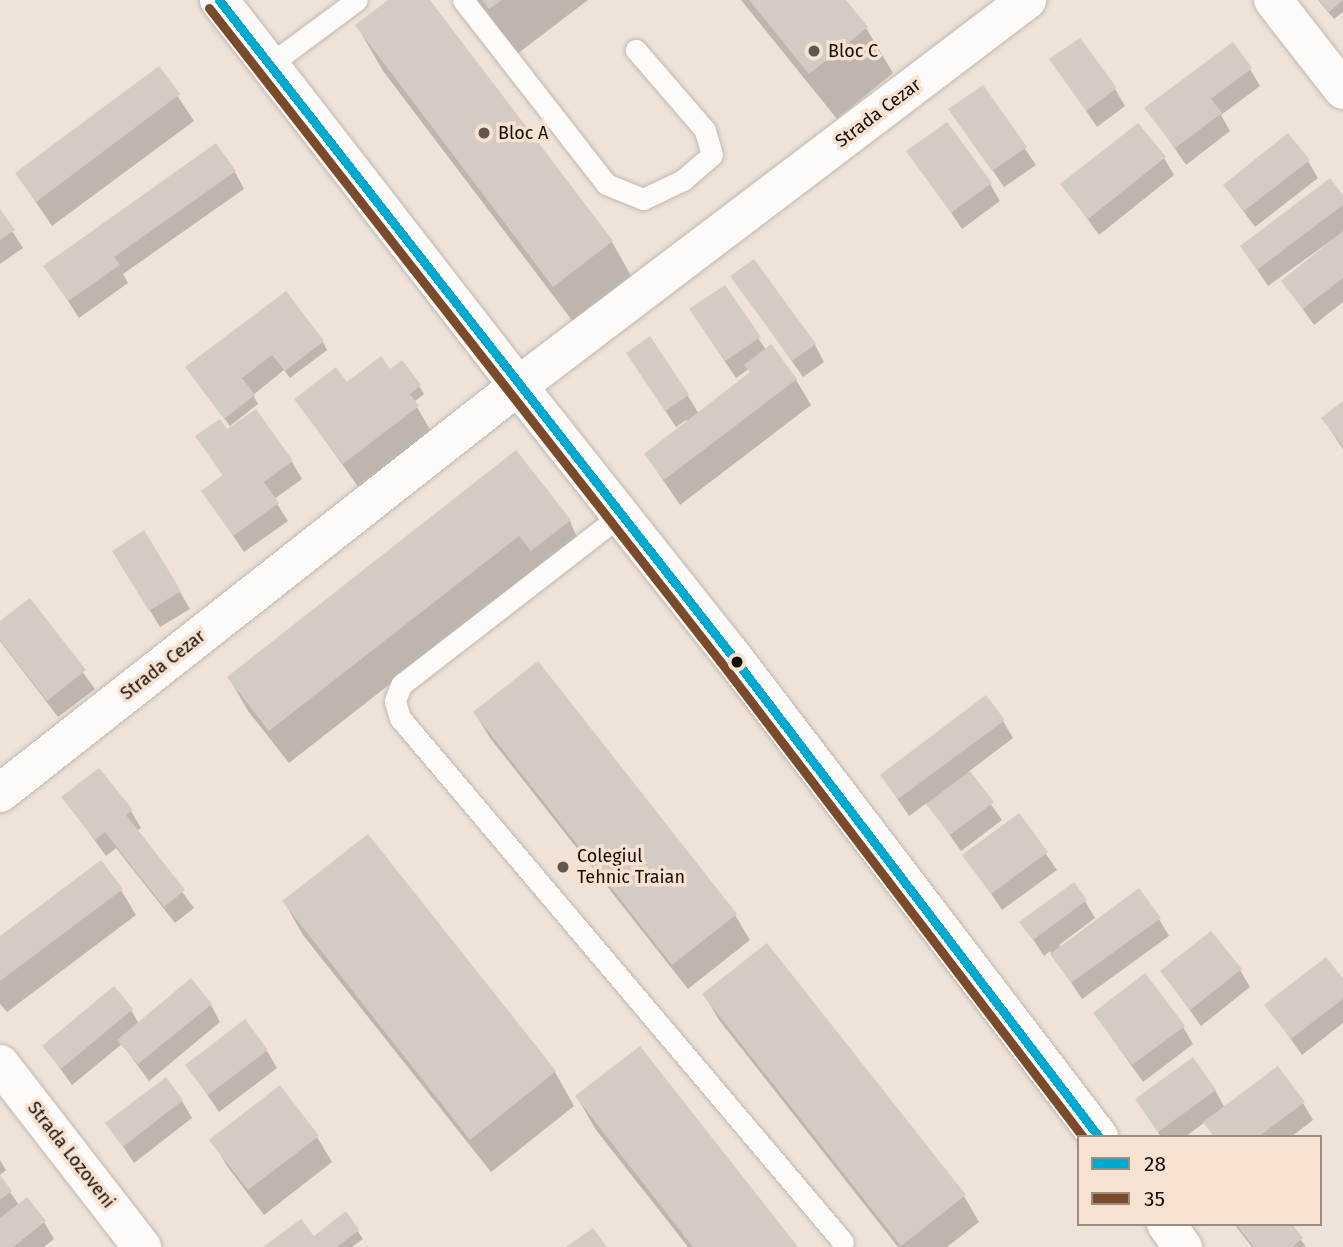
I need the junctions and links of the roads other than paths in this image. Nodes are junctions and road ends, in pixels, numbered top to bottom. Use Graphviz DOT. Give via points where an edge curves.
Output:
graph roads {
  1 [pos="219,0"];
  2 [pos="357,0"];
  3 [pos="463,0"];
  4 [pos="1027,0"];
  5 [pos="1273,0"];
  6 [pos="636,50"];
  7 [pos="270,65"];
  8 [pos="1343,90"];
  9 [pos="518,386"];
  10 [pos="622,514"];
  11 [pos="0,793"];
  12 [pos="0,1064"];
  13 [pos="1097,1135"];
  14 [pos="1167,1226"];
  15 [pos="843,1242"];
  16 [pos="142,1247"];
  17 [pos="1183,1247"];
  1 -- 7 [label="street"];
  2 -- 7 [label="lane"];
  3 -- 6 [label="lane" via="606,184 643,199 683,180 712,155 705,130"];
  4 -- 9 [label="street, Strada Cezar"];
  5 -- 8 [label="street"];
  7 -- 9 [label="street"];
  9 -- 10 [label="street"];
  9 -- 11 [label="street, Strada Cezar"];
  10 -- 13 [label="street"];
  10 -- 15 [label="lane" via="401,685 395,701 400,718"];
  12 -- 16 [label="street, Strada Lozoveni"];
  14 -- 17 [label="street"];
}
